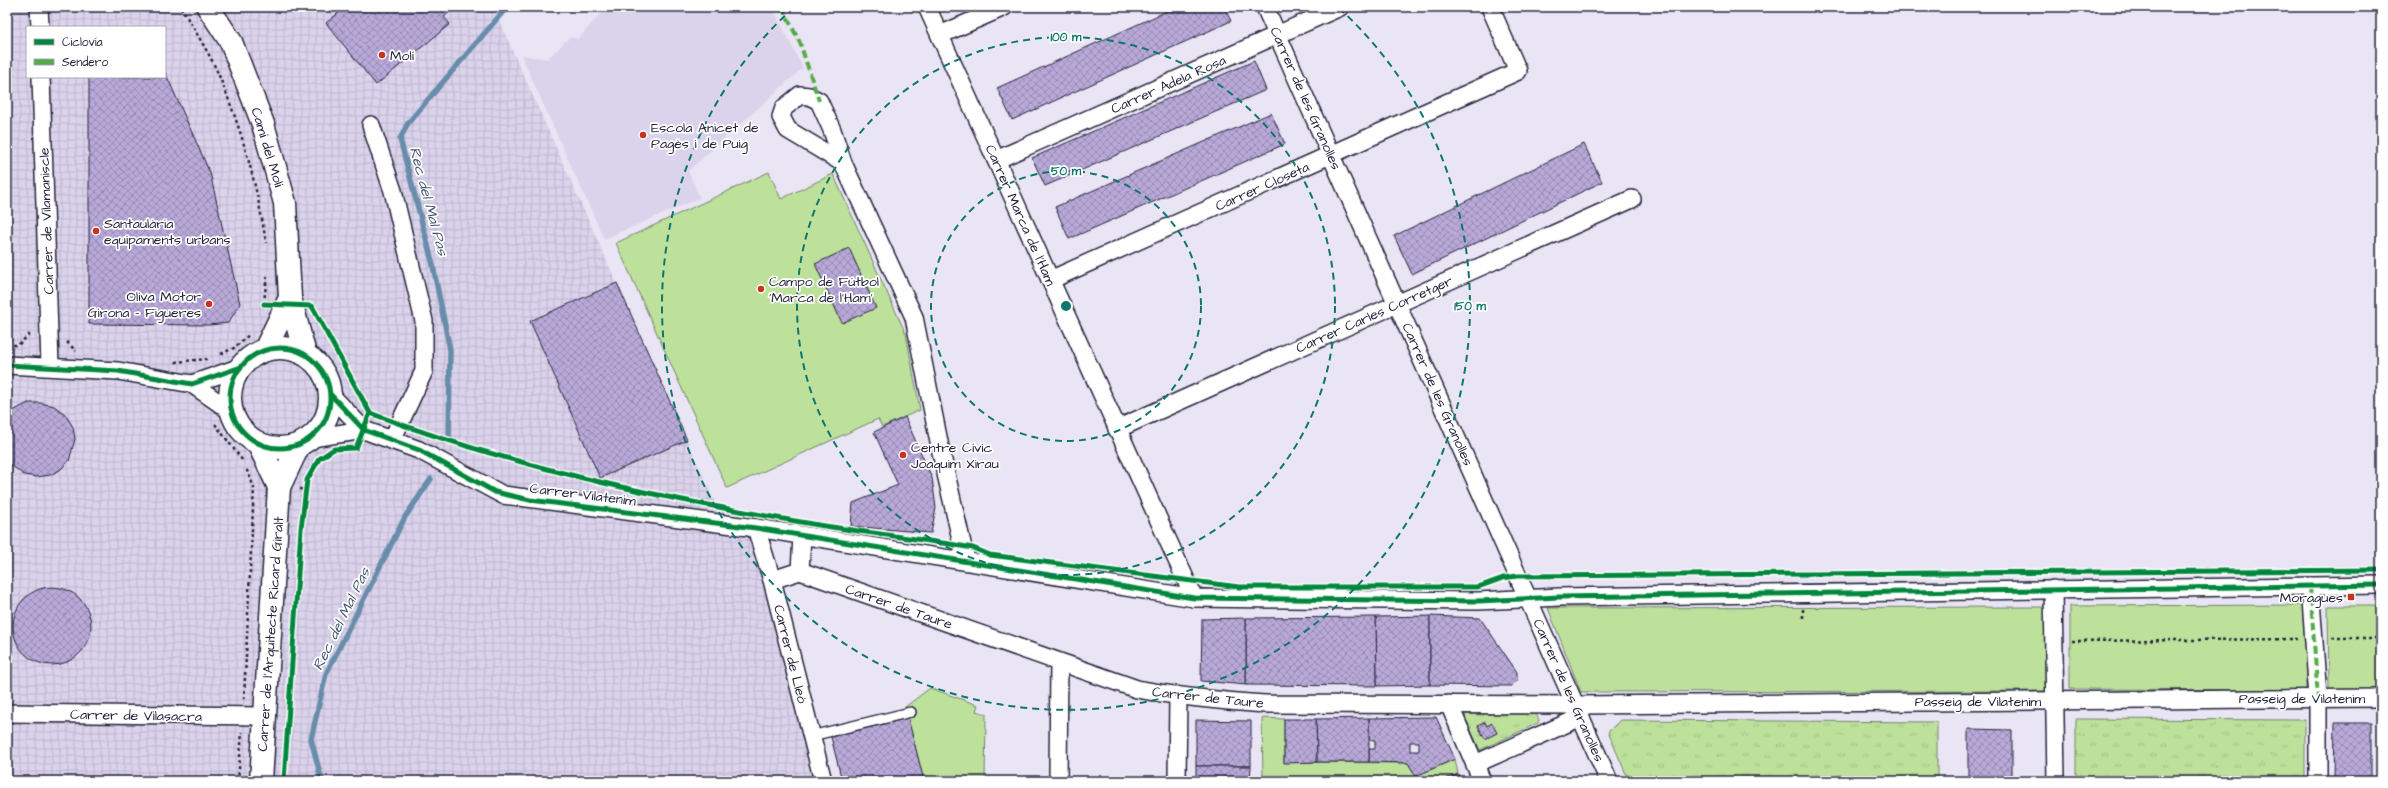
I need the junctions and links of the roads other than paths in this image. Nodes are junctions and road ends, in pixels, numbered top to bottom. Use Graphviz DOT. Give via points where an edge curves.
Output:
graph roads {
  1 [pos="39,7"];
  2 [pos="208,7"];
  3 [pos="927,7"];
  4 [pos="1004,7"];
  5 [pos="1265,7"];
  6 [pos="1340,7"];
  7 [pos="1490,7"];
  8 [pos="40,26"];
  9 [pos="940,35"];
  10 [pos="1277,35"];
  11 [pos="41,78"];
  12 [pos="371,125"];
  13 [pos="1331,155"];
  14 [pos="996,160"];
  15 [pos="843,163"];
  16 [pos="1632,199"];
  17 [pos="1050,280"];
  18 [pos="288,302"];
  19 [pos="1398,304"];
  20 [pos="265,350"];
  21 [pos="304,354"];
  22 [pos="7,365"];
  23 [pos="50,366"];
  24 [pos="241,367"];
  25 [pos="192,384"];
  26 [pos="331,395"];
  27 [pos="232,412"];
  28 [pos="1117,429"];
  29 [pos="364,430"];
  30 [pos="392,440"];
  31 [pos="305,441"];
  32 [pos="258,443"];
  33 [pos="279,487"];
  34 [pos="756,528"];
  35 [pos="802,536"];
  36 [pos="966,561"];
  37 [pos="800,571"];
  38 [pos="772,580"];
  39 [pos="2381,585"];
  40 [pos="2310,586"];
  41 [pos="2053,588"];
  42 [pos="1194,598"];
  43 [pos="1527,598"];
  44 [pos="1059,662"];
  45 [pos="1178,697"];
  46 [pos="2318,698"];
  47 [pos="2381,698"];
  48 [pos="2056,701"];
  49 [pos="1449,704"];
  50 [pos="1578,711"];
  51 [pos="911,712"];
  52 [pos="7,714"];
  53 [pos="264,716"];
  54 [pos="811,736"];
  55 [pos="1475,764"];
  56 [pos="261,781"];
  57 [pos="823,781"];
  58 [pos="1058,781"];
  59 [pos="1177,781"];
  60 [pos="1482,781"];
  61 [pos="1609,781"];
  62 [pos="2056,781"];
  63 [pos="2318,781"];
  1 -- 8 [label="street"];
  2 -- 18 [label="main road, Camí del Molí" via="231,42 262,124 285,203"];
  3 -- 9 [label="street, Carrer Marca de l'Ham"];
  4 -- 9 [label="street"];
  5 -- 10 [label="street, Carrer de les Granolles"];
  6 -- 10 [label="street, Carrer Adela Rosa"];
  7 -- 13 [label="street, Carrer Closeta" via="1518,71"];
  9 -- 14 [label="street, Carrer Marca de l'Ham"];
  10 -- 13 [label="street, Carrer de les Granolles"];
  10 -- 14 [label="street, Carrer Adela Rosa"];
  11 -- 23 [label="street, Carrer de Vilamaniscle"];
  12 -- 30 [label="street" via="393,191 424,321 424,371"];
  13 -- 17 [label="street, Carrer Closeta"];
  13 -- 19 [label="street, Carrer de les Granolles"];
  14 -- 17 [label="street, Carrer Marca de l'Ham"];
  15 -- 36 [label="street" via="914,317"];
  16 -- 19 [label="street, Carrer Carles Corretger"];
  17 -- 28 [label="street, Carrer Marca de l'Ham"];
  18 -- 20 [label="main road, Camí del Molí"];
  18 -- 21 [label="main road, Camí del Molí"];
  19 -- 28 [label="street, Carrer Carles Corretger"];
  19 -- 43 [label="street, Carrer de les Granolles"];
  20 -- 21 [label="main road" via="285,348"];
  20 -- 24 [label="main road"];
  21 -- 26 [label="main road" via="325,374"];
  22 -- 23 [label="street"];
  23 -- 25 [label="street" via="118,371"];
  24 -- 25 [label="street"];
  24 -- 27 [label="main road" via="232,384"];
  25 -- 27 [label="street"];
  26 -- 29 [label="street, Carrer Vilatenim"];
  26 -- 31 [label="main road" via="328,414 318,431"];
  27 -- 32 [label="main road" via="242,430"];
  28 -- 42 [label="street, Carrer Marca de l'Ham"];
  29 -- 30 [label="street, Carrer Vilatenim"];
  29 -- 31 [label="street, Carrer Vilatenim"];
  30 -- 34 [label="street, Carrer Vilatenim" via="444,462 503,495"];
  31 -- 32 [label="main road" via="283,448"];
  31 -- 33 [label="main road, Carrer de l'Arquitecte Ricard Giralt"];
  32 -- 33 [label="main road, Carrer de l'Arquitecte Ricard Giralt"];
  33 -- 53 [label="main road, Carrer de l'Arquitecte Ricard Giralt"];
  34 -- 35 [label="street, Carrer Vilatenim"];
  34 -- 38 [label="street, Carrer de Lleó"];
  35 -- 36 [label="street, Carrer Vilatenim"];
  35 -- 37 [label="street"];
  36 -- 42 [label="street, Carrer Vilatenim"];
  37 -- 38 [label="street"];
  37 -- 44 [label="street, Carrer de Taure"];
  38 -- 54 [label="street, Carrer de Lleó"];
  39 -- 40 [label="street"];
  40 -- 41 [label="street"];
  40 -- 46 [label="street"];
  41 -- 43 [label="street"];
  41 -- 48 [label="street"];
  42 -- 43 [label="street, Carrer Vilatenim" via="1478,601"];
  43 -- 50 [label="street, Carrer de les Granolles"];
  44 -- 45 [label="street, Carrer de Taure" via="1137,689"];
  44 -- 58 [label="street"];
  45 -- 49 [label="street, Carrer de Taure" via="1265,704"];
  45 -- 59 [label="street"];
  46 -- 47 [label="street, Passeig de Vilatenim"];
  46 -- 48 [label="street, Passeig de Vilatenim"];
  46 -- 63 [label="street"];
  48 -- 50 [label="street, Passeig de Vilatenim" via="1762,702"];
  48 -- 62 [label="street"];
  49 -- 50 [label="street, Carrer de Taure"];
  49 -- 55 [label="street"];
  50 -- 55 [label="street"];
  50 -- 61 [label="street, Carrer de les Granolles"];
  51 -- 54 [label="lane"];
  52 -- 53 [label="street, Carrer de Vilasacra"];
  53 -- 56 [label="main road, Carrer de l'Arquitecte Ricard Giralt"];
  54 -- 57 [label="street, Carrer de Lleó"];
  55 -- 60 [label="street"];
}
